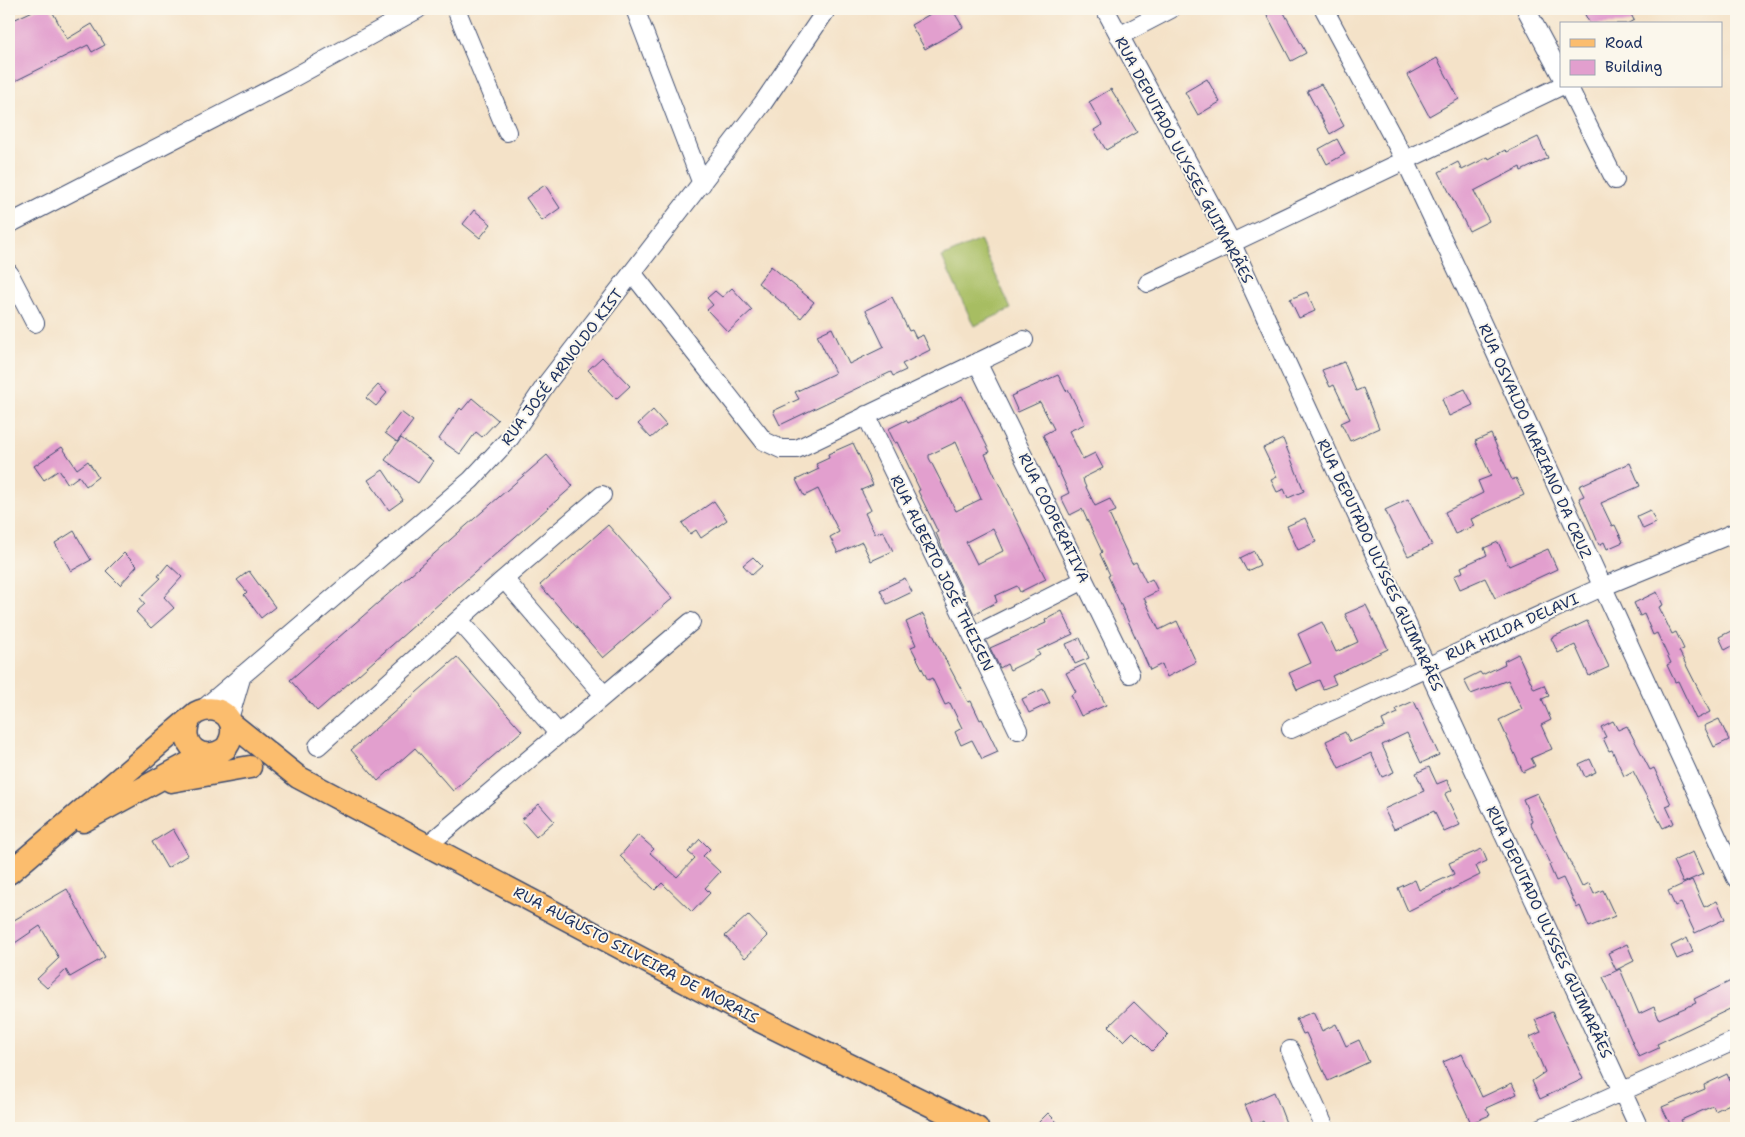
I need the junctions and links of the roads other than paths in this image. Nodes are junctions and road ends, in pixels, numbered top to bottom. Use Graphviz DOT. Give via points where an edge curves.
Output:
graph roads {
  1 [pos="418,9"];
  2 [pos="456,9"];
  3 [pos="635,9"];
  4 [pos="827,9"];
  5 [pos="1105,9"];
  6 [pos="1172,9"];
  7 [pos="1324,9"];
  8 [pos="1526,9"];
  9 [pos="1119,36"];
  10 [pos="1560,72"];
  11 [pos="1560,86"];
  12 [pos="1569,88"];
  13 [pos="507,132"];
  14 [pos="1406,162"];
  15 [pos="1615,180"];
  16 [pos="702,184"];
  17 [pos="9,224"];
  18 [pos="1231,242"];
  19 [pos="9,273"];
  20 [pos="633,274"];
  21 [pos="1148,283"];
  22 [pos="35,323"];
  23 [pos="1024,340"];
  24 [pos="978,362"];
  25 [pos="866,415"];
  26 [pos="602,495"];
  27 [pos="1736,532"];
  28 [pos="504,579"];
  29 [pos="1084,580"];
  30 [pos="1602,587"];
  31 [pos="459,620"];
  32 [pos="691,622"];
  33 [pos="973,636"];
  34 [pos="1426,665"];
  35 [pos="242,674"];
  36 [pos="1130,674"];
  37 [pos="604,695"];
  38 [pos="196,714"];
  39 [pos="230,721"];
  40 [pos="1291,729"];
  41 [pos="1018,730"];
  42 [pos="558,733"];
  43 [pos="318,746"];
  44 [pos="208,755"];
  45 [pos="250,767"];
  46 [pos="298,777"];
  47 [pos="145,787"];
  48 [pos="429,844"];
  49 [pos="38,846"];
  50 [pos="9,873"];
  51 [pos="1736,878"];
  52 [pos="1736,1040"];
  53 [pos="1290,1050"];
  54 [pos="1622,1091"];
  55 [pos="977,1128"];
  56 [pos="1326,1128"];
  57 [pos="1541,1128"];
  58 [pos="1639,1128"];
  1 -- 17 [label="street" via="289,80"];
  2 -- 13 [label="street"];
  3 -- 16 [label="street"];
  4 -- 16 [label="street, RUA JOSÉ ARNOLDO KIST" via="763,103"];
  5 -- 9 [label="street, RUA DEPUTADO ULYSSES GUIMARÃES"];
  6 -- 9 [label="street"];
  7 -- 14 [label="street, RUA OSVALDO MARIANO DA CRUZ"];
  8 -- 10 [label="street"];
  9 -- 18 [label="street, RUA DEPUTADO ULYSSES GUIMARÃES"];
  11 -- 14 [label="street"];
  12 -- 15 [label="street"];
  14 -- 18 [label="street"];
  14 -- 30 [label="street, RUA OSVALDO MARIANO DA CRUZ"];
  16 -- 20 [label="street, RUA JOSÉ ARNOLDO KIST"];
  18 -- 21 [label="street"];
  18 -- 34 [label="street, RUA DEPUTADO ULYSSES GUIMARÃES"];
  19 -- 22 [label="street"];
  20 -- 25 [label="street" via="764,441 780,449 797,449"];
  20 -- 35 [label="street, RUA JOSÉ ARNOLDO KIST" via="547,383 510,438 471,480"];
  23 -- 24 [label="street"];
  24 -- 25 [label="street"];
  24 -- 29 [label="street, RUA COOPERATIVA"];
  25 -- 33 [label="street, RUA ALBERTO JOSÉ THEISEN"];
  26 -- 28 [label="street"];
  27 -- 30 [label="street, RUA HILDA DELAVI"];
  28 -- 31 [label="street"];
  28 -- 37 [label="street"];
  29 -- 33 [label="street"];
  29 -- 36 [label="street, RUA COOPERATIVA"];
  30 -- 34 [label="street, RUA HILDA DELAVI"];
  30 -- 51 [label="street, RUA OSVALDO MARIANO DA CRUZ"];
  31 -- 42 [label="street"];
  31 -- 43 [label="street"];
  32 -- 37 [label="street"];
  33 -- 41 [label="street, RUA ALBERTO JOSÉ THEISEN"];
  34 -- 40 [label="street, RUA HILDA DELAVI"];
  34 -- 54 [label="street, RUA DEPUTADO ULYSSES GUIMARÃES"];
  35 -- 38 [label="street, RUA JOSÉ ARNOLDO KIST"];
  35 -- 39 [label="street, RUA JOSÉ ARNOLDO KIST"];
  37 -- 42 [label="street"];
  38 -- 39 [label="main road" via="218,710"];
  38 -- 44 [label="main road" via="187,725 187,740 191,747"];
  38 -- 49 [label="main road, RUA JOSÉ ARNOLDO KIST"];
  39 -- 44 [label="main road, RUA JOSÉ ARNOLDO KIST" via="231,742 226,748"];
  39 -- 46 [label="main road, RUA AUGUSTO SILVEIRA DE MORAIS"];
  42 -- 48 [label="street"];
  44 -- 45 [label="main road, RUA AUGUSTO SILVEIRA DE MORAIS"];
  44 -- 47 [label="main road, RUA JOSÉ ARNOLDO KIST"];
  45 -- 46 [label="main road, RUA AUGUSTO SILVEIRA DE MORAIS"];
  45 -- 47 [label="main road, RUA AUGUSTO SILVEIRA DE MORAIS"];
  46 -- 48 [label="main road, RUA AUGUSTO SILVEIRA DE MORAIS"];
  47 -- 49 [label="main road, RUA JOSÉ ARNOLDO KIST"];
  48 -- 55 [label="main road, RUA AUGUSTO SILVEIRA DE MORAIS" via="748,1015"];
  49 -- 50 [label="main road, RUA JOSÉ ARNOLDO KIST"];
  52 -- 54 [label="street"];
  53 -- 56 [label="street"];
  54 -- 57 [label="street"];
  54 -- 58 [label="street, RUA DEPUTADO ULYSSES GUIMARÃES"];
}
